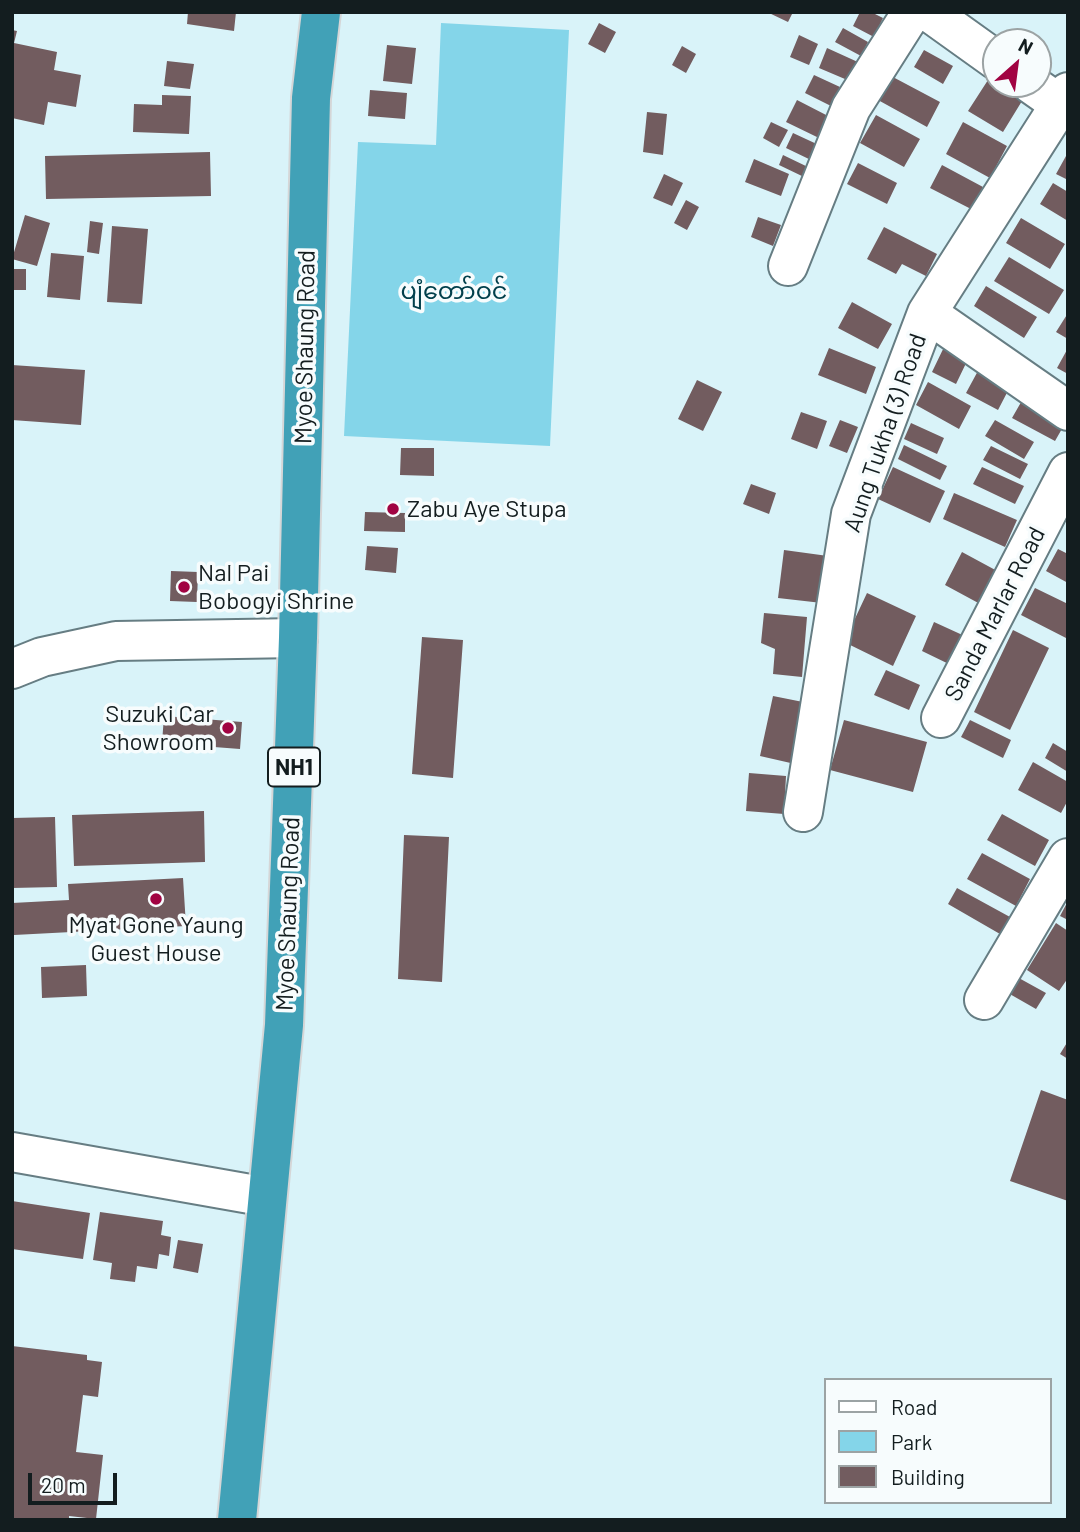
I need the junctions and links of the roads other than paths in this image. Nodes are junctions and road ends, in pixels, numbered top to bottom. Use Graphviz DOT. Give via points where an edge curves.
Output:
graph roads {
  1 [pos="321,12"];
  2 [pos="912,12"];
  3 [pos="929,12"];
  4 [pos="982,50"];
  5 [pos="1056,98"];
  6 [pos="788,266"];
  7 [pos="927,313"];
  8 [pos="1068,411"];
  9 [pos="1068,472"];
  10 [pos="299,638"];
  11 [pos="12,669"];
  12 [pos="941,718"];
  13 [pos="803,812"];
  14 [pos="1068,858"];
  15 [pos="984,1000"];
  16 [pos="12,1153"];
  17 [pos="267,1196"];
  18 [pos="237,1520"];
  1 -- 10 [label="highway, Myoe Shaung Road / NH1" via="312,97"];
  2 -- 6 [label="street" via="851,108"];
  3 -- 4 [label="street"];
  5 -- 7 [label="street, Aung Tukha (3) Road"];
  7 -- 8 [label="street"];
  7 -- 13 [label="street, Aung Tukha (3) Road" via="851,514"];
  9 -- 12 [label="street, Sanda Marlar Road"];
  10 -- 11 [label="street" via="116,641 42,657"];
  10 -- 17 [label="highway, Myoe Shaung Road / NH1" via="284,1025"];
  14 -- 15 [label="street"];
  16 -- 17 [label="street"];
  17 -- 18 [label="highway, Myoe Shaung Road / NH1"];
}
